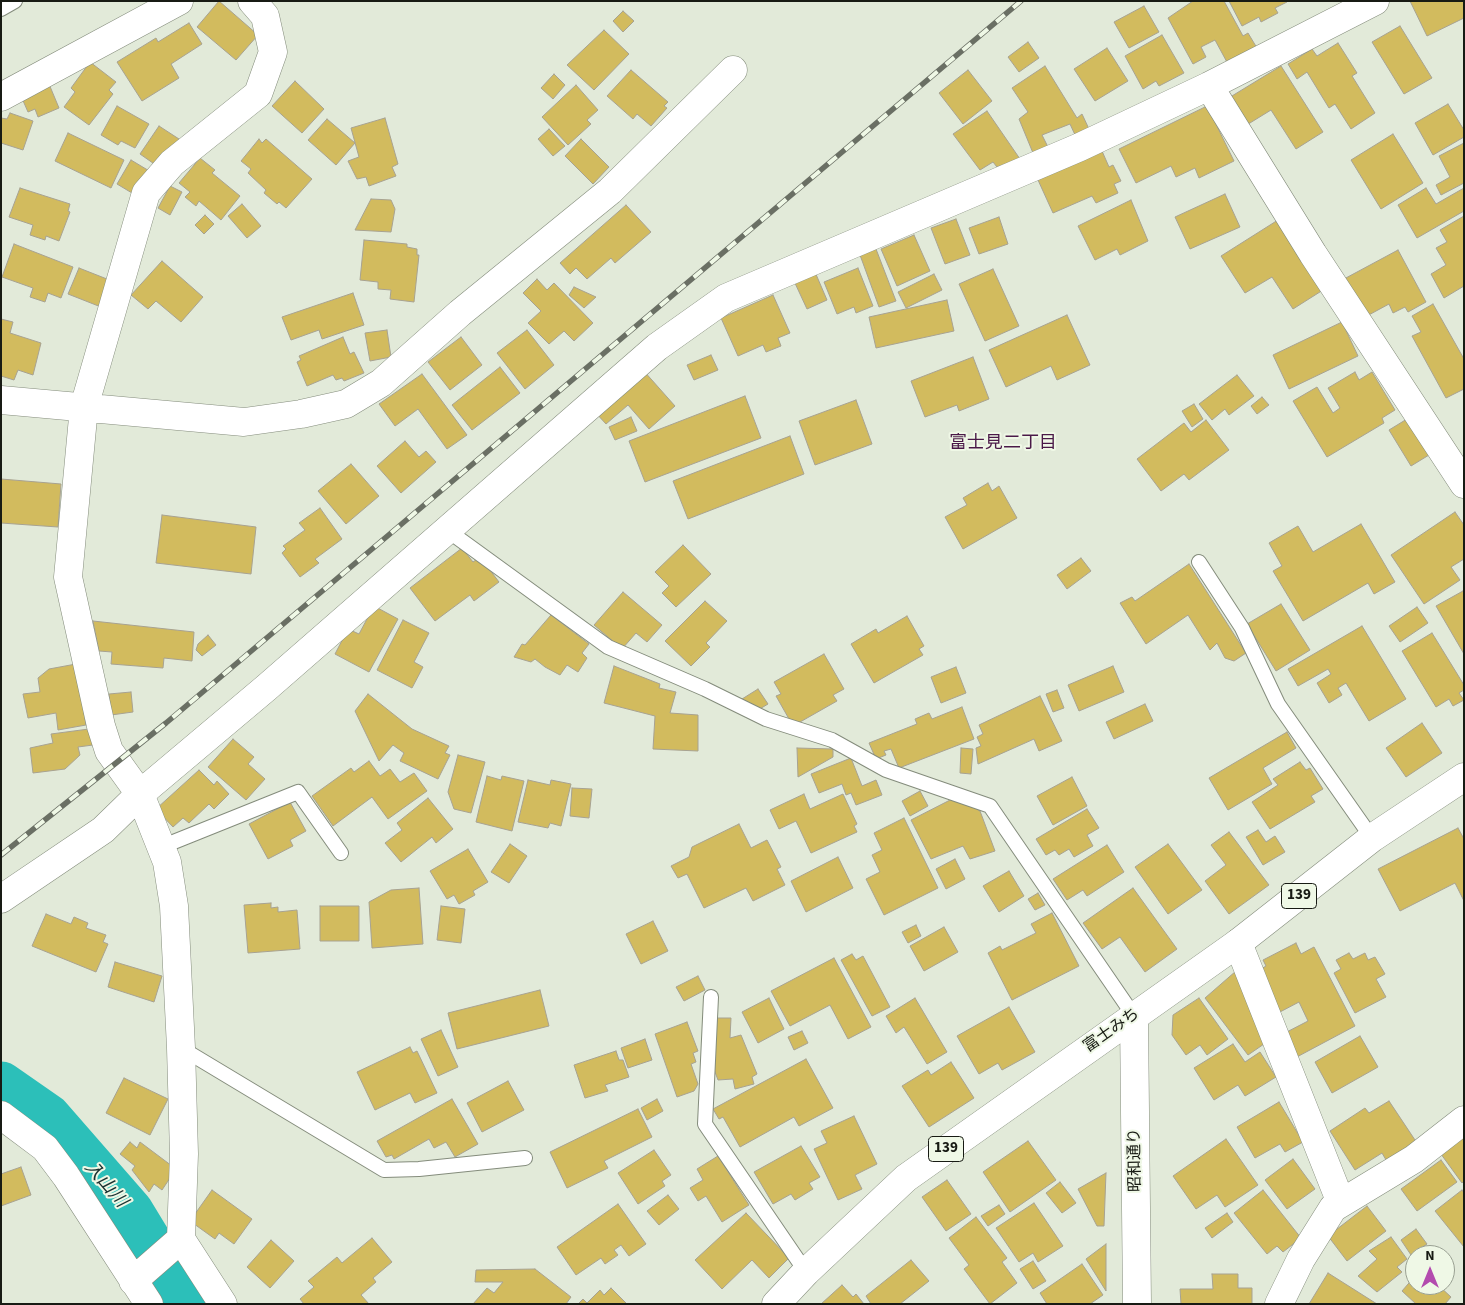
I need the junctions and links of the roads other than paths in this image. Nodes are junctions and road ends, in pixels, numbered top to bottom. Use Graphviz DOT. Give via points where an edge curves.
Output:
graph roads {
  1 [pos="15,1"];
  2 [pos="180,1"];
  3 [pos="252,1"];
  4 [pos="1375,1"];
  5 [pos="1,9"];
  6 [pos="732,70"];
  7 [pos="1209,86"];
  8 [pos="1,97"];
  9 [pos="1,400"];
  10 [pos="84,407"];
  11 [pos="1464,484"];
  12 [pos="447,530"];
  13 [pos="1199,562"];
  14 [pos="1464,777"];
  15 [pos="140,794"];
  16 [pos="1372,838"];
  17 [pos="161,847"];
  18 [pos="341,853"];
  19 [pos="1,899"];
  20 [pos="1238,943"];
  21 [pos="711,997"];
  22 [pos="1134,1016"];
  23 [pos="181,1048"];
  24 [pos="1,1116"];
  25 [pos="1464,1120"];
  26 [pos="525,1158"];
  27 [pos="1341,1203"];
  28 [pos="177,1243"];
  29 [pos="806,1272"];
  30 [pos="135,1278"];
  31 [pos="149,1304"];
  32 [pos="223,1304"];
  33 [pos="776,1304"];
  34 [pos="1137,1304"];
  35 [pos="1279,1304"];
  1 -- 5 [label="lane"];
  2 -- 8 [label="main road"];
  3 -- 10 [label="main road" via="265,16 273,52 258,94 172,163 146,193"];
  4 -- 7 [label="main road"];
  6 -- 10 [label="main road" via="610,191 460,313 381,383 346,404 244,422"];
  7 -- 11 [label="main road"];
  7 -- 12 [label="main road" via="1080,147 726,298 657,347"];
  9 -- 10 [label="main road"];
  10 -- 15 [label="main road" via="68,577 101,726 109,750"];
  12 -- 15 [label="main road"];
  12 -- 22 [label="lane" via="608,647 766,719 832,740 886,770 990,806"];
  13 -- 16 [label="lane" via="1242,628 1278,704"];
  14 -- 16 [label="main road, 富士みち / 139"];
  15 -- 17 [label="main road"];
  15 -- 19 [label="main road" via="103,830"];
  16 -- 20 [label="main road, 富士みち / 139"];
  17 -- 18 [label="lane" via="298,792"];
  17 -- 23 [label="main road" via="167,862 174,906"];
  20 -- 22 [label="main road, 富士みち / 139"];
  20 -- 27 [label="main road"];
  21 -- 29 [label="lane" via="705,1124"];
  22 -- 29 [label="main road, 富士みち / 139" via="906,1178"];
  22 -- 34 [label="main road, 昭和通り"];
  23 -- 26 [label="lane" via="384,1170"];
  23 -- 28 [label="main road" via="184,1154"];
  24 -- 30 [label="main road" via="45,1148"];
  25 -- 27 [label="main road" via="1414,1159"];
  27 -- 35 [label="main road" via="1333,1208 1301,1259"];
  28 -- 30 [label="main road"];
  28 -- 32 [label="main road"];
  29 -- 33 [label="main road, 富士みち / 139"];
  30 -- 31 [label="main road"];
}
